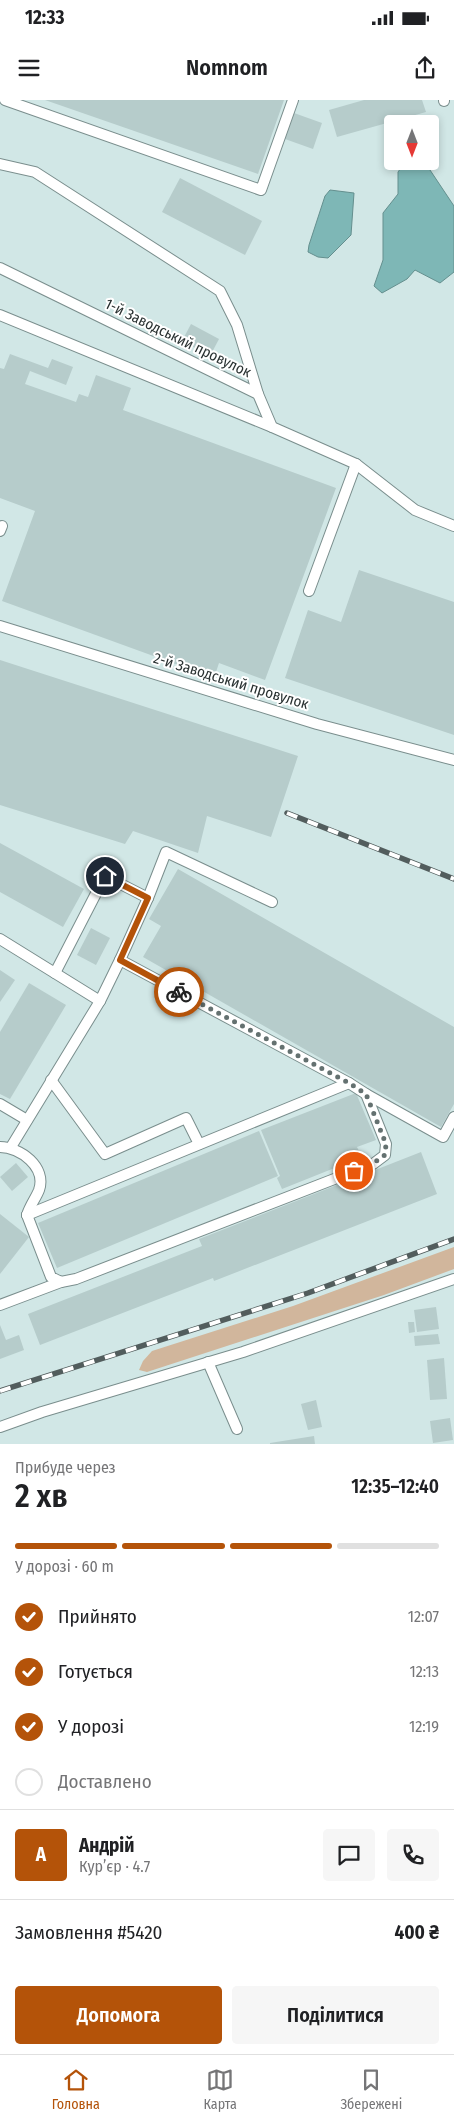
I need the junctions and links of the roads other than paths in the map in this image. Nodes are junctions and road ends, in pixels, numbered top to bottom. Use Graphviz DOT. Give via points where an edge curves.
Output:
graph roads {
  1 [pos="5,100"];
  2 [pos="293,100"];
  3 [pos="0,164"];
  4 [pos="0,268"];
  5 [pos="0,314"];
  6 [pos="258,394"];
  7 [pos="272,427"];
  8 [pos="356,464"];
  9 [pos="454,526"];
  10 [pos="309,591"];
  11 [pos="0,626"];
  12 [pos="454,760"];
  13 [pos="148,898"];
  14 [pos="272,902"];
  15 [pos="0,939"];
  16 [pos="120,960"];
  17 [pos="55,973"];
  18 [pos="100,1001"];
  19 [pos="51,1080"];
  20 [pos="349,1083"];
  21 [pos="366,1094"];
  22 [pos="0,1104"];
  23 [pos="454,1117"];
  24 [pos="27,1120"];
  25 [pos="200,1144"];
  26 [pos="5,1147"];
  27 [pos="27,1215"];
  28 [pos="454,1278"];
  29 [pos="61,1282"];
  30 [pos="0,1305"];
  31 [pos="208,1362"];
  32 [pos="0,1427"];
  33 [pos="237,1429"];
  1 -- 2 [label="lane" via="261,190"];
  3 -- 6 [label="lane" via="35,172 220,291 237,325"];
  4 -- 6 [label="lane, 1-й Заводський провулок"];
  5 -- 7 [label="lane"];
  6 -- 7 [label="lane, 1-й Заводський провулок"];
  7 -- 8 [label="lane"];
  8 -- 9 [label="lane" via="415,510"];
  8 -- 10 [label="lane"];
  11 -- 12 [label="lane, 2-й Заводський провулок" via="318,724"];
  13 -- 14 [label="lane" via="166,852"];
  13 -- 16 [label="lane"];
  13 -- 17 [label="lane" via="105,876"];
  15 -- 17 [label="lane"];
  16 -- 18 [label="lane"];
  16 -- 20 [label="lane"];
  17 -- 18 [label="lane"];
  18 -- 19 [label="lane"];
  19 -- 24 [label="lane"];
  19 -- 25 [label="lane" via="105,1154 186,1118"];
  20 -- 21 [label="lane"];
  20 -- 25 [label="lane"];
  21 -- 23 [label="lane" via="443,1137"];
  21 -- 29 [label="lane" via="386,1144 385,1155 372,1164"];
  22 -- 24 [label="lane"];
  24 -- 26 [label="lane"];
  25 -- 27 [label="lane"];
  26 -- 27 [label="lane" via="31,1160 39,1173 39,1190"];
  27 -- 29 [label="lane" via="51,1277"];
  28 -- 31 [label="lane"];
  29 -- 30 [label="lane"];
  31 -- 32 [label="lane"];
  31 -- 33 [label="lane"];
}
